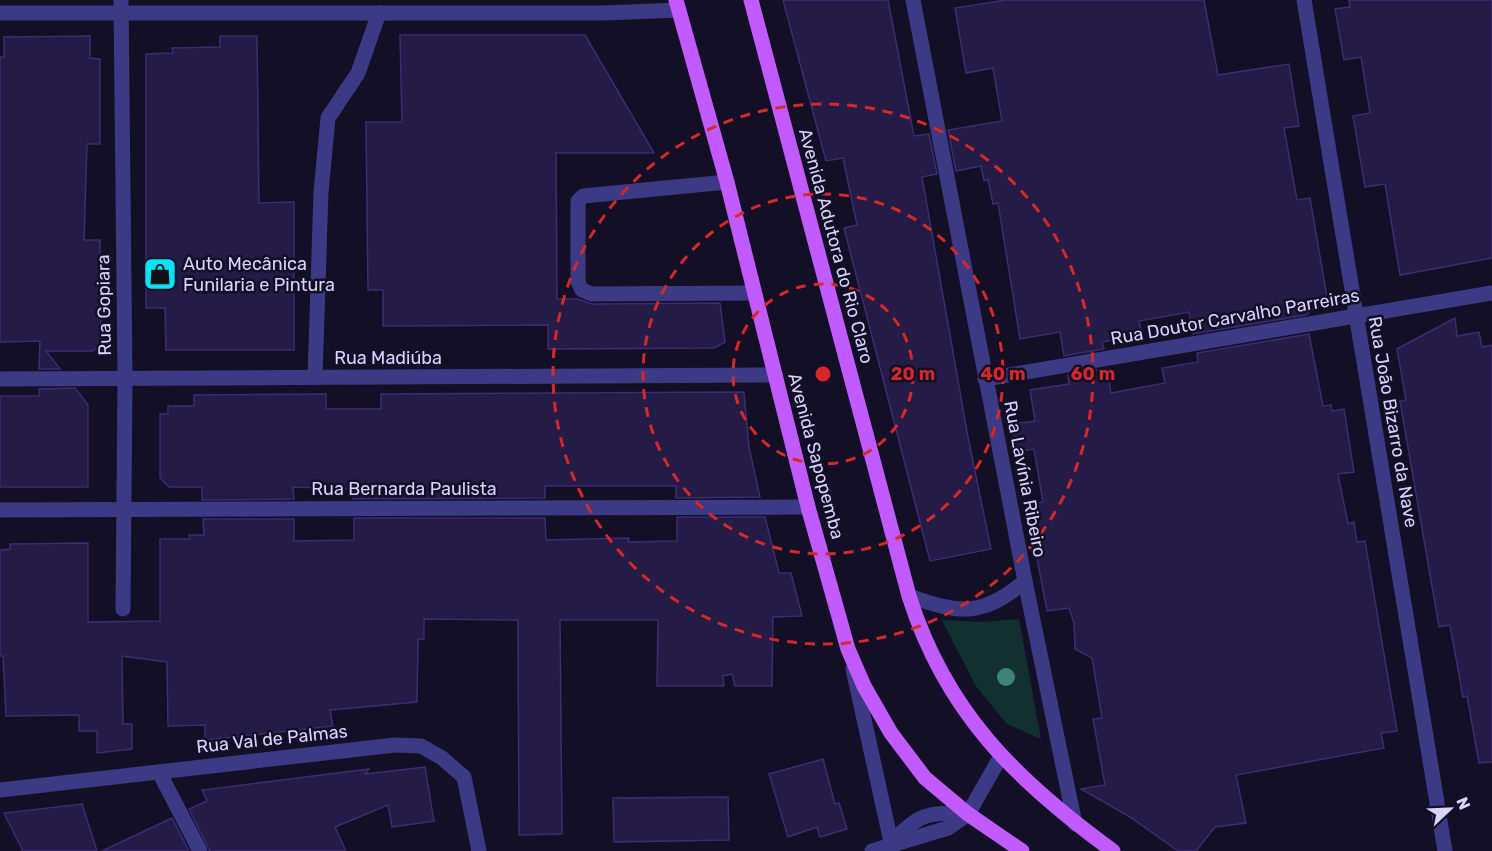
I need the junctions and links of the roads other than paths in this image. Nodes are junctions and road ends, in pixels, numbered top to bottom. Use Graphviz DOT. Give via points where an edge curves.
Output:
graph roads {
  1 [pos="751,0"];
  2 [pos="914,0"];
  3 [pos="1304,0"];
  4 [pos="677,5"];
  5 [pos="121,6"];
  6 [pos="0,13"];
  7 [pos="379,13"];
  8 [pos="727,182"];
  9 [pos="754,293"];
  10 [pos="1492,293"];
  11 [pos="1355,316"];
  12 [pos="775,375"];
  13 [pos="315,377"];
  14 [pos="0,379"];
  15 [pos="125,379"];
  16 [pos="985,379"];
  17 [pos="808,507"];
  18 [pos="0,510"];
  19 [pos="123,510"];
  20 [pos="1025,581"];
  21 [pos="909,596"];
  22 [pos="123,609"];
  23 [pos="848,649"];
  24 [pos="1001,756"];
  25 [pos="159,771"];
  26 [pos="0,790"];
  27 [pos="968,814"];
  28 [pos="1075,824"];
  29 [pos="892,847"];
  30 [pos="200,851"];
  31 [pos="479,851"];
  32 [pos="872,851"];
  33 [pos="1022,851"];
  34 [pos="1113,851"];
  35 [pos="1445,851"];
  1 -- 21 [label="main road, Avenida Adutora do Rio Claro"];
  2 -- 16 [label="street, Rua Lavínia Ribeiro"];
  3 -- 11 [label="street, Rua João Bizarro da Nave"];
  4 -- 7 [label="street" via="604,13"];
  4 -- 8 [label="main road, Avenida Sapopemba"];
  5 -- 6 [label="street"];
  5 -- 7 [label="street"];
  5 -- 15 [label="street, Rua Gopiara"];
  7 -- 13 [label="street" via="358,72 328,118 321,192"];
  8 -- 9 [label="main road, Avenida Sapopemba"];
  8 -- 9 [label="street" via="583,196 578,201 578,282 582,290 592,294"];
  9 -- 12 [label="main road, Avenida Sapopemba"];
  10 -- 11 [label="street, Rua Doutor Carvalho Parreiras"];
  11 -- 16 [label="street, Rua Doutor Carvalho Parreiras"];
  11 -- 35 [label="street, Rua João Bizarro da Nave"];
  12 -- 13 [label="street, Rua Madiúba"];
  12 -- 17 [label="main road, Avenida Sapopemba"];
  13 -- 15 [label="street, Rua Madiúba"];
  14 -- 15 [label="street, Rua Madiúba"];
  15 -- 19 [label="street, Rua Gopiara"];
  16 -- 20 [label="street, Rua Lavínia Ribeiro"];
  17 -- 19 [label="street, Rua Bernarda Paulista"];
  17 -- 23 [label="main road, Avenida Sapopemba"];
  18 -- 19 [label="street, Rua Bernarda Paulista"];
  19 -- 22 [label="street, Rua Gopiara"];
  20 -- 21 [label="street" via="991,606 947,607"];
  20 -- 28 [label="street, Rua Lavínia Ribeiro"];
  21 -- 24 [label="main road, Avenida Adutora do Rio Claro" via="938,669 959,704"];
  23 -- 27 [label="main road, Avenida Sapopemba" via="891,733 925,778"];
  23 -- 29 [label="street"];
  24 -- 27 [label="street"];
  24 -- 28 [label="main road, Avenida Adutora do Rio Claro" via="1021,779"];
  25 -- 26 [label="street, Rua Val de Palmas"];
  25 -- 30 [label="street"];
  25 -- 31 [label="street, Rua Val de Palmas" via="421,746 464,777"];
  27 -- 29 [label="street" via="926,815 911,822"];
  27 -- 33 [label="main road, Avenida Sapopemba"];
  28 -- 34 [label="main road, Avenida Adutora do Rio Claro"];
  29 -- 32 [label="street"];
}
